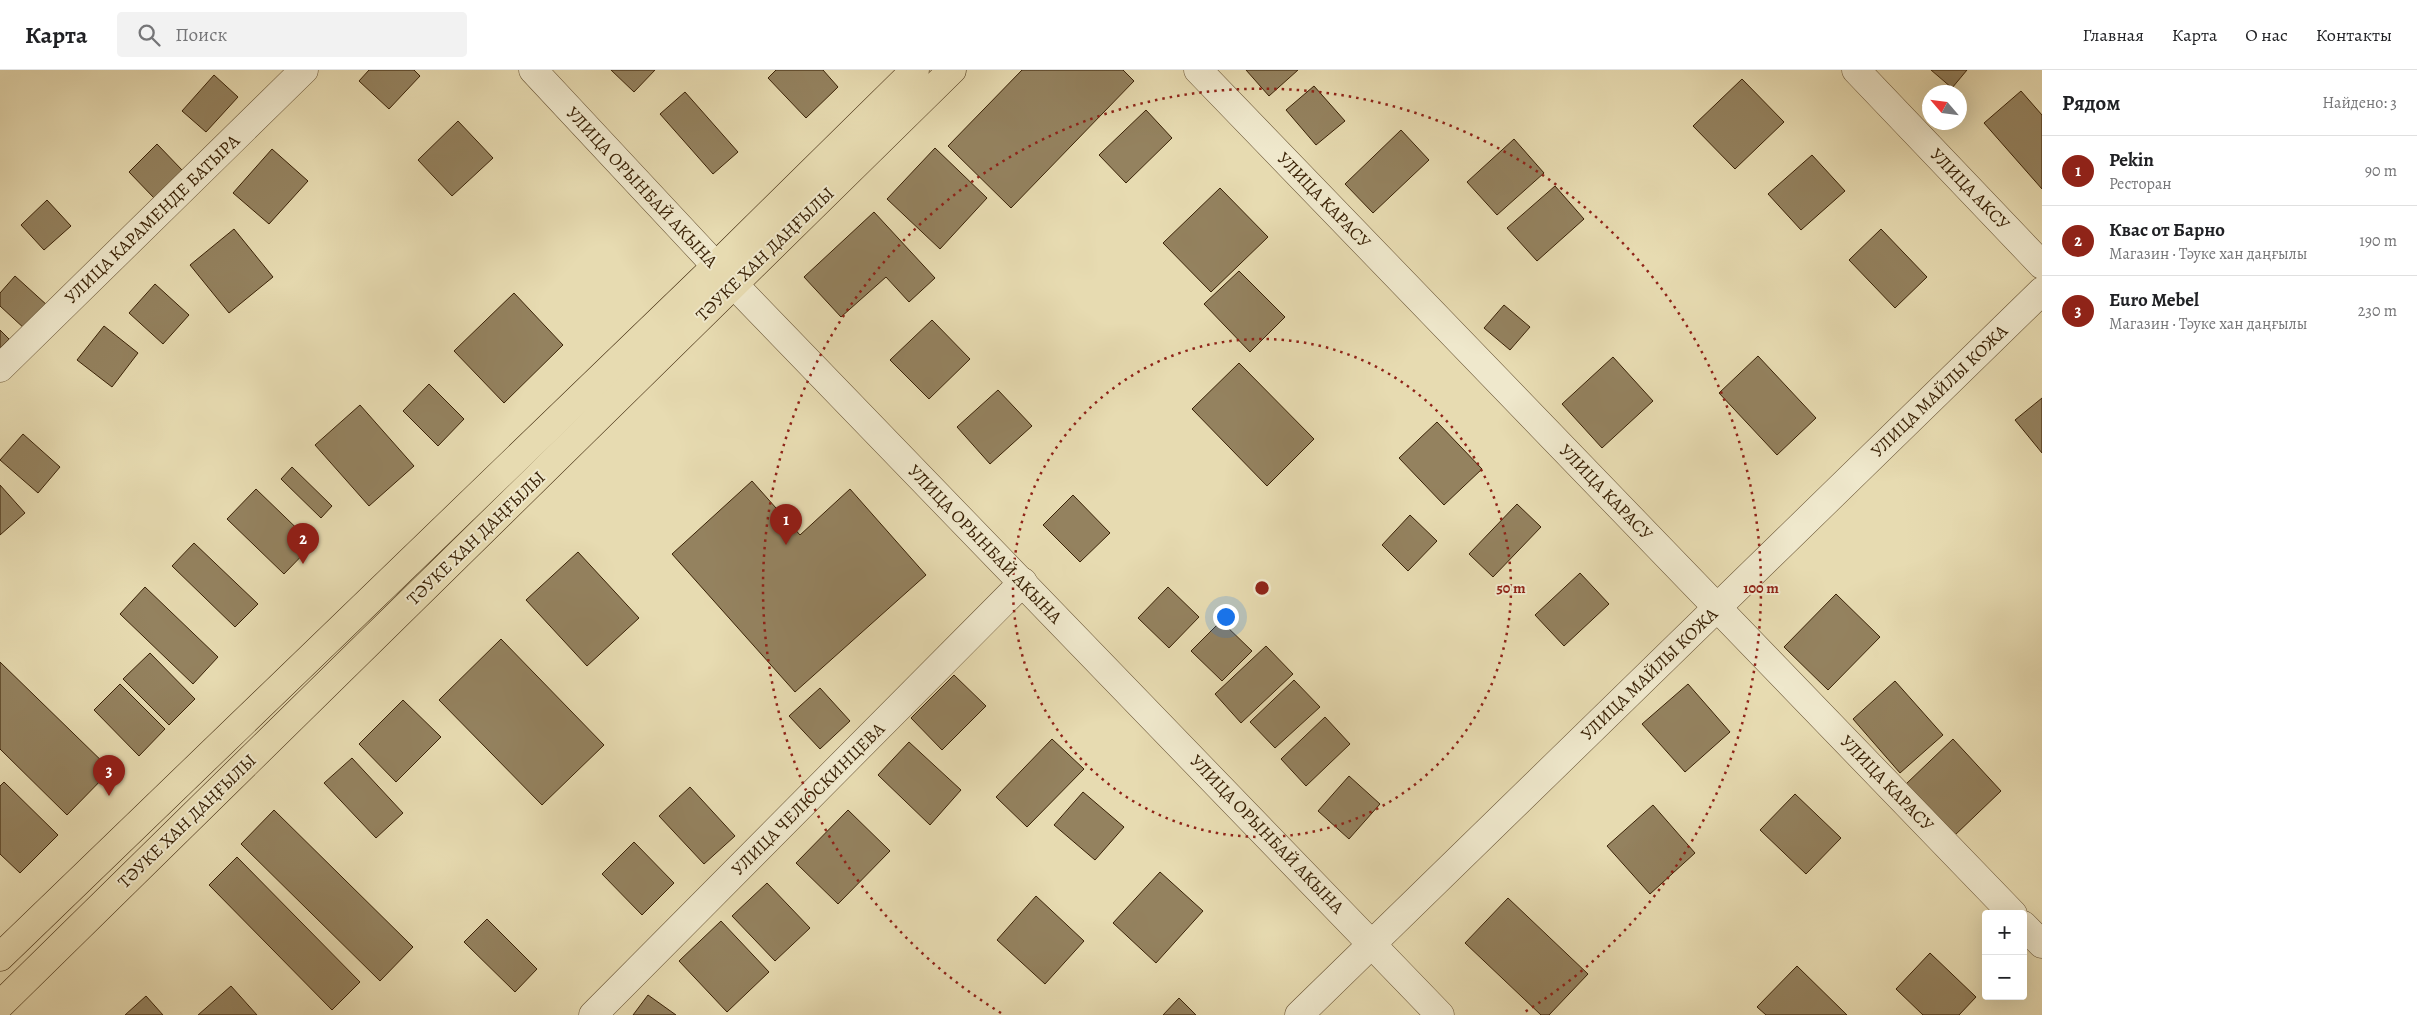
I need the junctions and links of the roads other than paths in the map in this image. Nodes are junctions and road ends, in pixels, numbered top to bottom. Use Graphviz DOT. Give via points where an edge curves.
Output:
graph roads {
  1 [pos="304,70"];
  2 [pos="533,70"];
  3 [pos="915,70"];
  4 [pos="952,70"];
  5 [pos="1198,70"];
  6 [pos="1856,70"];
  7 [pos="2042,265"];
  8 [pos="725,275"];
  9 [pos="2042,291"];
  10 [pos="0,368"];
  11 [pos="1023,582"];
  12 [pos="1718,607"];
  13 [pos="2009,910"];
  14 [pos="2027,929"];
  15 [pos="1373,944"];
  16 [pos="2042,944"];
  17 [pos="0,957"];
  18 [pos="0,1005"];
  19 [pos="593,1015"];
  20 [pos="1299,1015"];
  21 [pos="1440,1015"];
  1 -- 10 [label="street, УЛИЦА КАРАМЕНДЕ БАТЫРА"];
  2 -- 8 [label="street, УЛИЦА ОРЫНБАЙ АКЫНА"];
  3 -- 8 [label="main road, ТӘУКЕ ХАН ДАҢҒЫЛЫ"];
  4 -- 8 [label="main road, ТӘУКЕ ХАН ДАҢҒЫЛЫ"];
  5 -- 12 [label="street, УЛИЦА КАРАСУ"];
  6 -- 7 [label="street, УЛИЦА АКСУ"];
  8 -- 11 [label="street, УЛИЦА ОРЫНБАЙ АКЫНА"];
  8 -- 17 [label="main road, ТӘУКЕ ХАН ДАҢҒЫЛЫ"];
  8 -- 18 [label="main road, ТӘУКЕ ХАН ДАҢҒЫЛЫ"];
  9 -- 12 [label="street, УЛИЦА МАЙЛЫ КОЖА"];
  11 -- 15 [label="street, УЛИЦА ОРЫНБАЙ АКЫНА"];
  11 -- 19 [label="street, УЛИЦА ЧЕЛЮСКИНЦЕВА"];
  12 -- 13 [label="street, УЛИЦА КАРАСУ"];
  12 -- 15 [label="street, УЛИЦА МАЙЛЫ КОЖА"];
  14 -- 16 [label="street"];
  15 -- 20 [label="street, УЛИЦА МАЙЛЫ КОЖА"];
  15 -- 21 [label="street, УЛИЦА ОРЫНБАЙ АКЫНА"];
}
